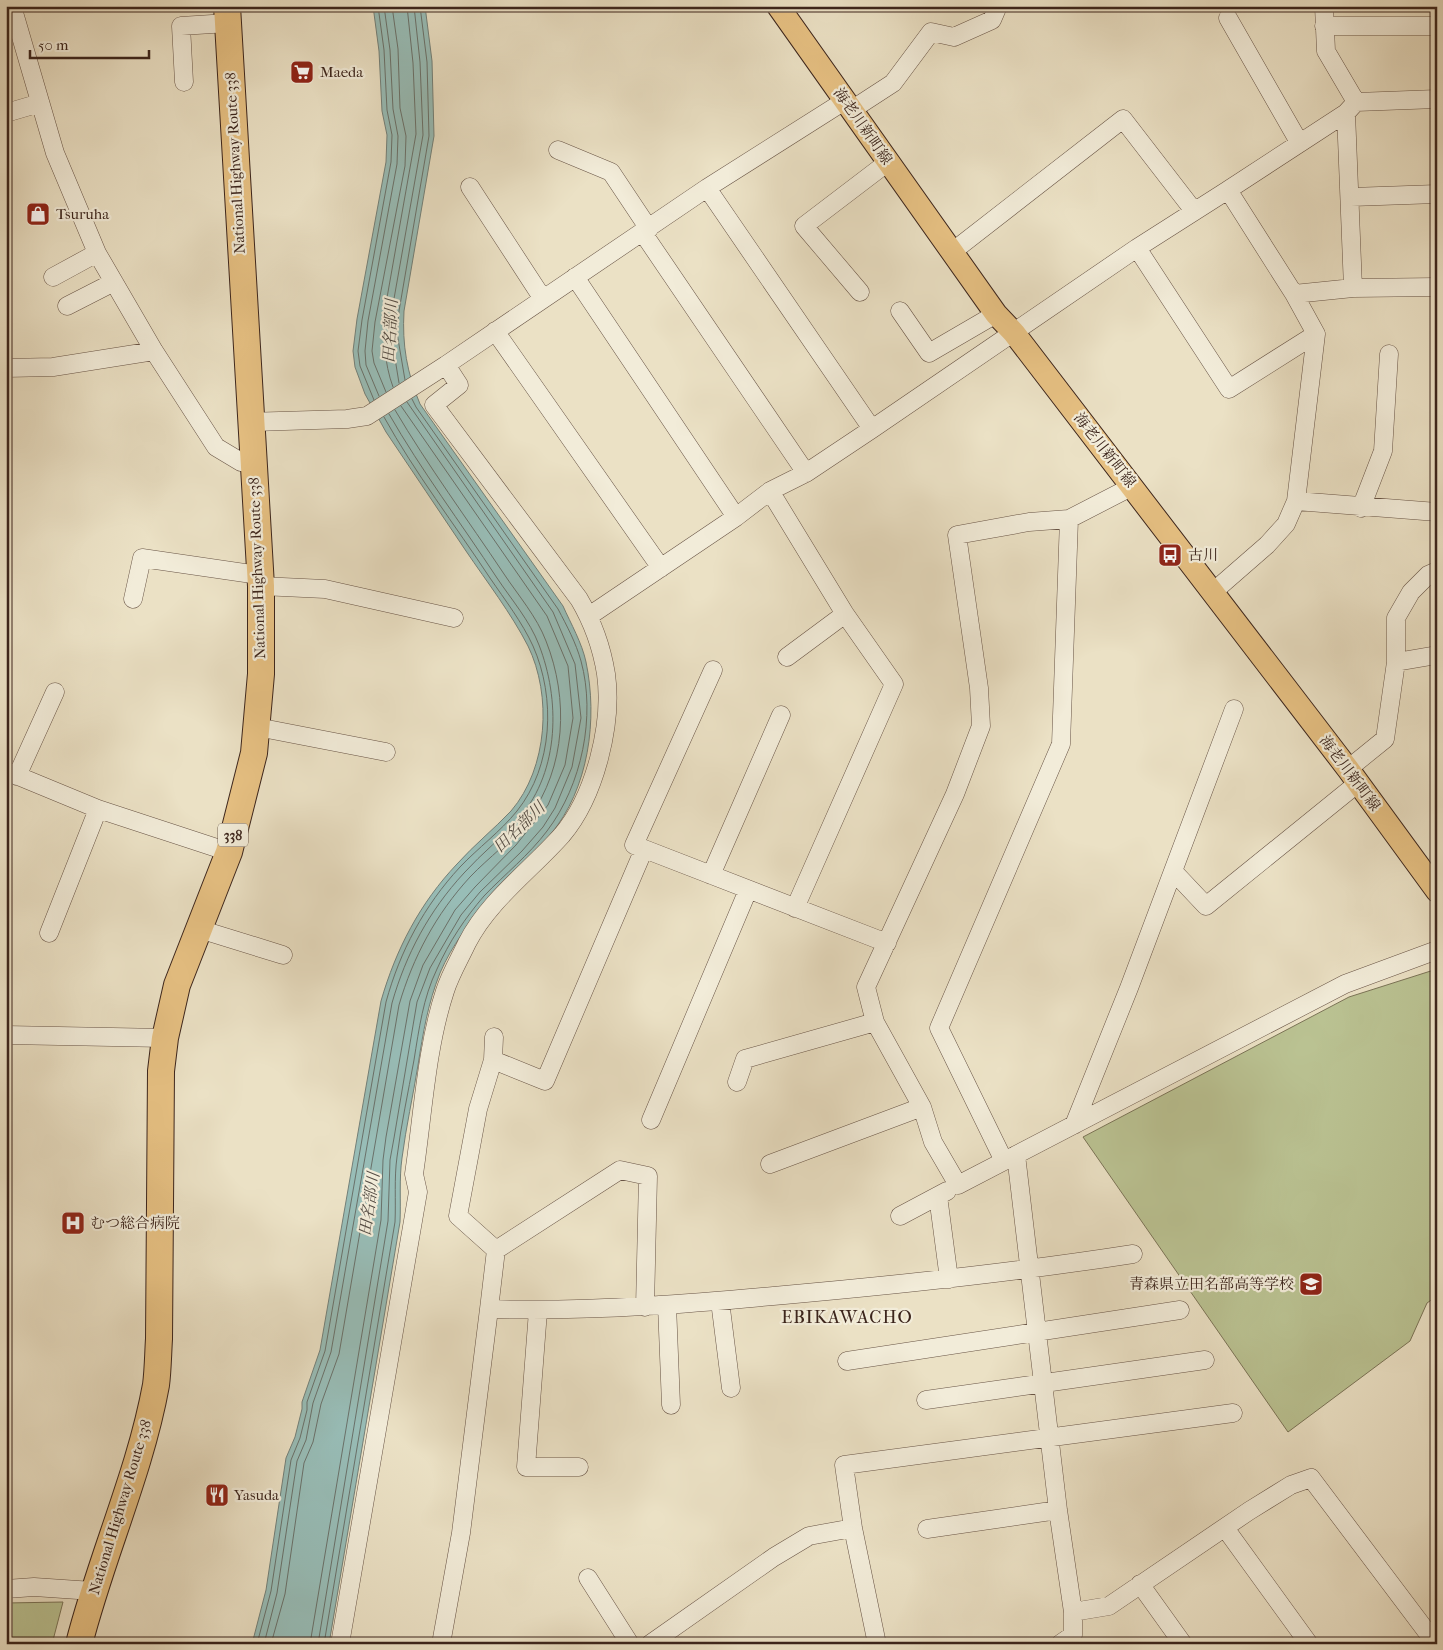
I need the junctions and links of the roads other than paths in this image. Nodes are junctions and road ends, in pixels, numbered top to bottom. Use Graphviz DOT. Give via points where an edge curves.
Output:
graph roads {
  1 [pos="12,6"];
  2 [pos="778,6"];
  3 [pos="998,6"];
  4 [pos="1324,6"];
  5 [pos="227,14"];
  6 [pos="1228,18"];
  7 [pos="1324,26"];
  8 [pos="1437,26"];
  9 [pos="184,82"];
  10 [pos="1437,99"];
  11 [pos="40,103"];
  12 [pos="849,105"];
  13 [pos="1351,108"];
  14 [pos="6,114"];
  15 [pos="1299,142"];
  16 [pos="558,150"];
  17 [pos="888,162"];
  18 [pos="470,187"];
  19 [pos="707,188"];
  20 [pos="1228,190"];
  21 [pos="1437,194"];
  22 [pos="1351,197"];
  23 [pos="1194,211"];
  24 [pos="646,231"];
  25 [pos="1137,248"];
  26 [pos="97,252"];
  27 [pos="952,252"];
  28 [pos="52,277"];
  29 [pos="575,277"];
  30 [pos="114,282"];
  31 [pos="1437,287"];
  32 [pos="1353,288"];
  33 [pos="860,292"];
  34 [pos="1294,294"];
  35 [pos="543,299"];
  36 [pos="67,306"];
  37 [pos="900,311"];
  38 [pos="996,314"];
  39 [pos="495,331"];
  40 [pos="1014,333"];
  41 [pos="1316,334"];
  42 [pos="154,351"];
  43 [pos="1389,354"];
  44 [pos="6,368"];
  45 [pos="441,368"];
  46 [pos="250,422"];
  47 [pos="872,429"];
  48 [pos="253,463"];
  49 [pos="806,473"];
  50 [pos="1133,486"];
  51 [pos="770,491"];
  52 [pos="1296,501"];
  53 [pos="1361,508"];
  54 [pos="1437,512"];
  55 [pos="736,518"];
  56 [pos="1069,519"];
  57 [pos="661,568"];
  58 [pos="1437,571"];
  59 [pos="260,580"];
  60 [pos="1212,592"];
  61 [pos="133,599"];
  62 [pos="845,614"];
  63 [pos="589,616"];
  64 [pos="454,618"];
  65 [pos="1437,655"];
  66 [pos="787,657"];
  67 [pos="1396,662"];
  68 [pos="712,670"];
  69 [pos="55,692"];
  70 [pos="1234,709"];
  71 [pos="781,715"];
  72 [pos="257,727"];
  73 [pos="386,752"];
  74 [pos="12,774"];
  75 [pos="1353,776"];
  76 [pos="98,809"];
  77 [pos="644,849"];
  78 [pos="229,852"];
  79 [pos="1173,871"];
  80 [pos="711,875"];
  81 [pos="748,890"];
  82 [pos="1437,891"];
  83 [pos="795,908"];
  84 [pos="199,930"];
  85 [pos="48,933"];
  86 [pos="887,943"];
  87 [pos="1437,950"];
  88 [pos="284,955"];
  89 [pos="875,1022"];
  90 [pos="6,1034"];
  91 [pos="494,1037"];
  92 [pos="165,1038"];
  93 [pos="493,1060"];
  94 [pos="736,1082"];
  95 [pos="922,1107"];
  96 [pos="651,1120"];
  97 [pos="1074,1125"];
  98 [pos="1010,1158"];
  99 [pos="770,1164"];
  100 [pos="958,1185"];
  101 [pos="938,1196"];
  102 [pos="900,1216"];
  103 [pos="496,1250"];
  104 [pos="1133,1254"];
  105 [pos="1029,1270"];
  106 [pos="949,1280"];
  107 [pos="720,1301"];
  108 [pos="667,1305"];
  109 [pos="645,1307"];
  110 [pos="489,1309"];
  111 [pos="1180,1310"];
  112 [pos="538,1311"];
  113 [pos="1037,1330"];
  114 [pos="847,1360"];
  115 [pos="1205,1360"];
  116 [pos="1044,1384"];
  117 [pos="731,1388"];
  118 [pos="926,1400"];
  119 [pos="672,1405"];
  120 [pos="1233,1413"];
  121 [pos="1051,1438"];
  122 [pos="579,1468"];
  123 [pos="1058,1510"];
  124 [pos="853,1528"];
  125 [pos="1225,1528"];
  126 [pos="927,1529"];
  127 [pos="588,1578"];
  128 [pos="1140,1584"];
  129 [pos="6,1589"];
  130 [pos="93,1592"];
  131 [pos="1073,1612"];
  132 [pos="79,1644"];
  133 [pos="340,1644"];
  134 [pos="441,1644"];
  135 [pos="630,1644"];
  136 [pos="650,1644"];
  137 [pos="877,1644"];
  138 [pos="1060,1644"];
  139 [pos="1183,1644"];
  140 [pos="1309,1644"];
  141 [pos="1436,1644"];
  1 -- 11 [label="street"];
  2 -- 12 [label="main road, 海老川新町線"];
  3 -- 12 [label="street" via="992,20 954,38 931,32 893,83"];
  4 -- 7 [label="street"];
  5 -- 9 [label="street" via="181,26"];
  5 -- 46 [label="highway, National Highway Route 338 / 338"];
  6 -- 15 [label="street"];
  7 -- 8 [label="street"];
  7 -- 13 [label="street" via="1326,51"];
  10 -- 13 [label="street"];
  11 -- 14 [label="street"];
  11 -- 26 [label="street" via="55,154"];
  12 -- 17 [label="main road, 海老川新町線"];
  12 -- 19 [label="street"];
  13 -- 15 [label="street"];
  13 -- 22 [label="street"];
  15 -- 20 [label="street"];
  16 -- 24 [label="street" via="611,172"];
  17 -- 27 [label="main road, 海老川新町線"];
  17 -- 33 [label="street" via="804,226"];
  18 -- 35 [label="street"];
  19 -- 24 [label="street"];
  19 -- 47 [label="street"];
  20 -- 23 [label="street"];
  20 -- 34 [label="street"];
  21 -- 22 [label="street"];
  22 -- 32 [label="street"];
  23 -- 25 [label="street"];
  23 -- 27 [label="street" via="1123,119"];
  24 -- 29 [label="street"];
  24 -- 49 [label="street"];
  25 -- 40 [label="street"];
  25 -- 41 [label="street" via="1230,389"];
  26 -- 28 [label="street"];
  26 -- 30 [label="street"];
  27 -- 38 [label="main road, 海老川新町線"];
  29 -- 35 [label="street"];
  29 -- 55 [label="street"];
  30 -- 36 [label="street"];
  30 -- 42 [label="street"];
  31 -- 32 [label="street"];
  32 -- 34 [label="street"];
  34 -- 41 [label="street"];
  35 -- 39 [label="street"];
  37 -- 38 [label="street" via="929,353"];
  38 -- 40 [label="main road, 海老川新町線"];
  39 -- 45 [label="street"];
  39 -- 57 [label="street"];
  40 -- 47 [label="street"];
  40 -- 50 [label="main road, 海老川新町線"];
  41 -- 52 [label="street"];
  42 -- 44 [label="street" via="53,367"];
  42 -- 48 [label="street" via="216,447 241,462"];
  43 -- 53 [label="street" via="1384,451"];
  45 -- 46 [label="street" via="367,416"];
  45 -- 63 [label="street" via="459,385 434,405"];
  46 -- 48 [label="highway, National Highway Route 338 / 338"];
  47 -- 49 [label="street"];
  48 -- 59 [label="highway, National Highway Route 338 / 338"];
  49 -- 51 [label="street"];
  50 -- 56 [label="street"];
  50 -- 60 [label="main road, 海老川新町線"];
  51 -- 55 [label="street"];
  51 -- 62 [label="street"];
  52 -- 53 [label="street"];
  52 -- 60 [label="street" via="1286,524 1267,545"];
  53 -- 54 [label="street"];
  55 -- 57 [label="street"];
  56 -- 86 [label="street" via="1029,522 957,535 979,688 981,726 955,794"];
  56 -- 98 [label="street" via="1060,744 939,1028"];
  57 -- 63 [label="street"];
  58 -- 67 [label="street" via="1410,592 1396,618"];
  59 -- 61 [label="street" via="142,558"];
  59 -- 64 [label="street" via="325,588"];
  59 -- 72 [label="highway, National Highway Route 338 / 338" via="261,674"];
  60 -- 75 [label="main road, 海老川新町線"];
  62 -- 66 [label="street"];
  62 -- 83 [label="street" via="894,684"];
  63 -- 133 [label="street" via="606,673 607,697 596,770 583,801 563,833 489,910 468,941 443,999 433,1043 414,1174 418,1192"];
  65 -- 67 [label="street"];
  67 -- 75 [label="street" via="1385,739"];
  68 -- 77 [label="street" via="634,845"];
  69 -- 74 [label="street"];
  70 -- 79 [label="street"];
  71 -- 80 [label="street"];
  72 -- 73 [label="street"];
  72 -- 78 [label="highway, National Highway Route 338 / 338" via="254,752"];
  74 -- 76 [label="street"];
  75 -- 79 [label="street" via="1206,906"];
  75 -- 82 [label="main road, 海老川新町線"];
  76 -- 78 [label="street"];
  76 -- 85 [label="street"];
  77 -- 80 [label="street"];
  77 -- 93 [label="street" via="545,1081"];
  78 -- 84 [label="highway, National Highway Route 338 / 338"];
  79 -- 97 [label="street"];
  80 -- 81 [label="street"];
  81 -- 83 [label="street"];
  81 -- 96 [label="street"];
  83 -- 86 [label="street"];
  84 -- 88 [label="street"];
  84 -- 92 [label="highway, National Highway Route 338 / 338" via="177,985"];
  86 -- 89 [label="street" via="866,987"];
  87 -- 97 [label="street" via="1345,984"];
  89 -- 94 [label="street" via="745,1059"];
  89 -- 95 [label="street"];
  90 -- 92 [label="street"];
  91 -- 93 [label="street"];
  92 -- 130 [label="highway, National Highway Route 338 / 338" via="161,1071 156,1383 138,1457"];
  93 -- 103 [label="street" via="478,1109 458,1216"];
  95 -- 99 [label="street"];
  95 -- 100 [label="street" via="933,1142"];
  97 -- 98 [label="street"];
  98 -- 100 [label="street"];
  98 -- 105 [label="street"];
  100 -- 101 [label="street"];
  101 -- 102 [label="street"];
  101 -- 106 [label="street"];
  103 -- 109 [label="street" via="620,1170 648,1176"];
  103 -- 110 [label="street"];
  104 -- 105 [label="street"];
  105 -- 106 [label="street"];
  105 -- 113 [label="street"];
  106 -- 107 [label="street"];
  107 -- 108 [label="street"];
  107 -- 117 [label="street"];
  108 -- 109 [label="street"];
  108 -- 119 [label="street"];
  109 -- 112 [label="street"];
  110 -- 112 [label="street"];
  110 -- 134 [label="street" via="461,1533"];
  111 -- 113 [label="street"];
  112 -- 122 [label="street" via="526,1467"];
  113 -- 114 [label="street"];
  113 -- 116 [label="street"];
  115 -- 116 [label="street"];
  116 -- 118 [label="street"];
  116 -- 121 [label="street"];
  120 -- 121 [label="street"];
  121 -- 123 [label="street"];
  121 -- 124 [label="street" via="844,1465"];
  123 -- 126 [label="street"];
  123 -- 131 [label="street"];
  124 -- 136 [label="street" via="809,1536"];
  124 -- 137 [label="street"];
  125 -- 128 [label="street"];
  125 -- 140 [label="street"];
  125 -- 141 [label="street" via="1291,1485 1311,1478"];
  127 -- 135 [label="street"];
  128 -- 131 [label="street" via="1110,1606"];
  128 -- 139 [label="street"];
  129 -- 130 [label="street" via="34,1587"];
  130 -- 132 [label="highway, National Highway Route 338 / 338"];
  131 -- 138 [label="street" via="1073,1636"];
}
